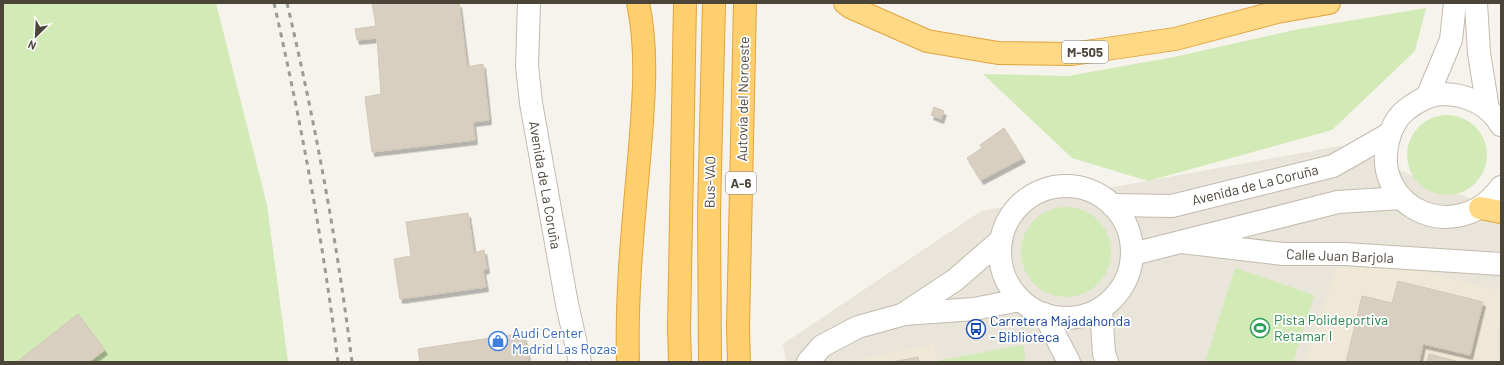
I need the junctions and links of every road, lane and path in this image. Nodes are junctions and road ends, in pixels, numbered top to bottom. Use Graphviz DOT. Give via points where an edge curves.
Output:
graph roads {
  1 [pos="638,3"];
  2 [pos="685,3"];
  3 [pos="714,3"];
  4 [pos="745,3"];
  5 [pos="845,3"];
  6 [pos="1329,3"];
  7 [pos="1455,3"];
  8 [pos="1476,3"];
  9 [pos="530,4"];
  10 [pos="1427,97"];
  11 [pos="1495,117"];
  12 [pos="1389,134"];
  13 [pos="1501,187"];
  14 [pos="1402,198"];
  15 [pos="1112,205"];
  16 [pos="1491,210"];
  17 [pos="1001,240"];
  18 [pos="1179,242"];
  19 [pos="1133,254"];
  20 [pos="1501,264"];
  21 [pos="1020,300"];
  22 [pos="1101,309"];
  23 [pos="905,314"];
  24 [pos="1044,314"];
  25 [pos="580,362"];
  26 [pos="628,362"];
  27 [pos="680,362"];
  28 [pos="710,362"];
  29 [pos="739,362"];
  30 [pos="808,362"];
  31 [pos="1069,362"];
  32 [pos="1107,362"];
  1 -- 26 [label="highway" via="643,25 645,89 633,225"];
  2 -- 27 [label="highway"];
  3 -- 28 [label="highway, Bus-VAO" via="709,212"];
  4 -- 29 [label="highway, Autovía del Noroeste / A-6"];
  5 -- 6 [label="highway, M-505" via="927,41 998,53 1072,54 1175,39 1277,12"];
  7 -- 10 [label="street" via="1452,40"];
  8 -- 11 [label="street" via="1479,54"];
  9 -- 25 [label="street, Avenida de La Coruña" via="527,66 531,103"];
  10 -- 11 [label="street" via="1459,95 1475,100"];
  10 -- 12 [label="street" via="1404,112"];
  12 -- 14 [label="street" via="1386,148 1387,168 1394,187"];
  12 -- 15 [label="street, Avenida de La Coruña" via="1333,166 1172,206"];
  13 -- 16 [label="street" via="1492,199"];
  14 -- 16 [label="street" via="1415,209 1448,218"];
  14 -- 18 [label="street" via="1338,202"];
  15 -- 17 [label="street" via="1093,191 1070,186 1046,189 1025,200 1010,217"];
  15 -- 19 [label="street" via="1124,219"];
  17 -- 21 [label="street" via="1000,259 1005,278"];
  17 -- 23 [label="street" via="955,280"];
  18 -- 19 [label="street"];
  18 -- 20 [label="street, Calle Juan Barjola" via="1283,254 1345,254"];
  19 -- 22 [label="street" via="1128,276 1118,294"];
  21 -- 23 [label="street" via="974,309"];
  21 -- 24 [label="street"];
  22 -- 24 [label="street" via="1083,316 1063,318"];
  22 -- 32 [label="street" via="1104,354"];
  23 -- 30 [label="street" via="858,327 822,346"];
  24 -- 31 [label="street"];
}
